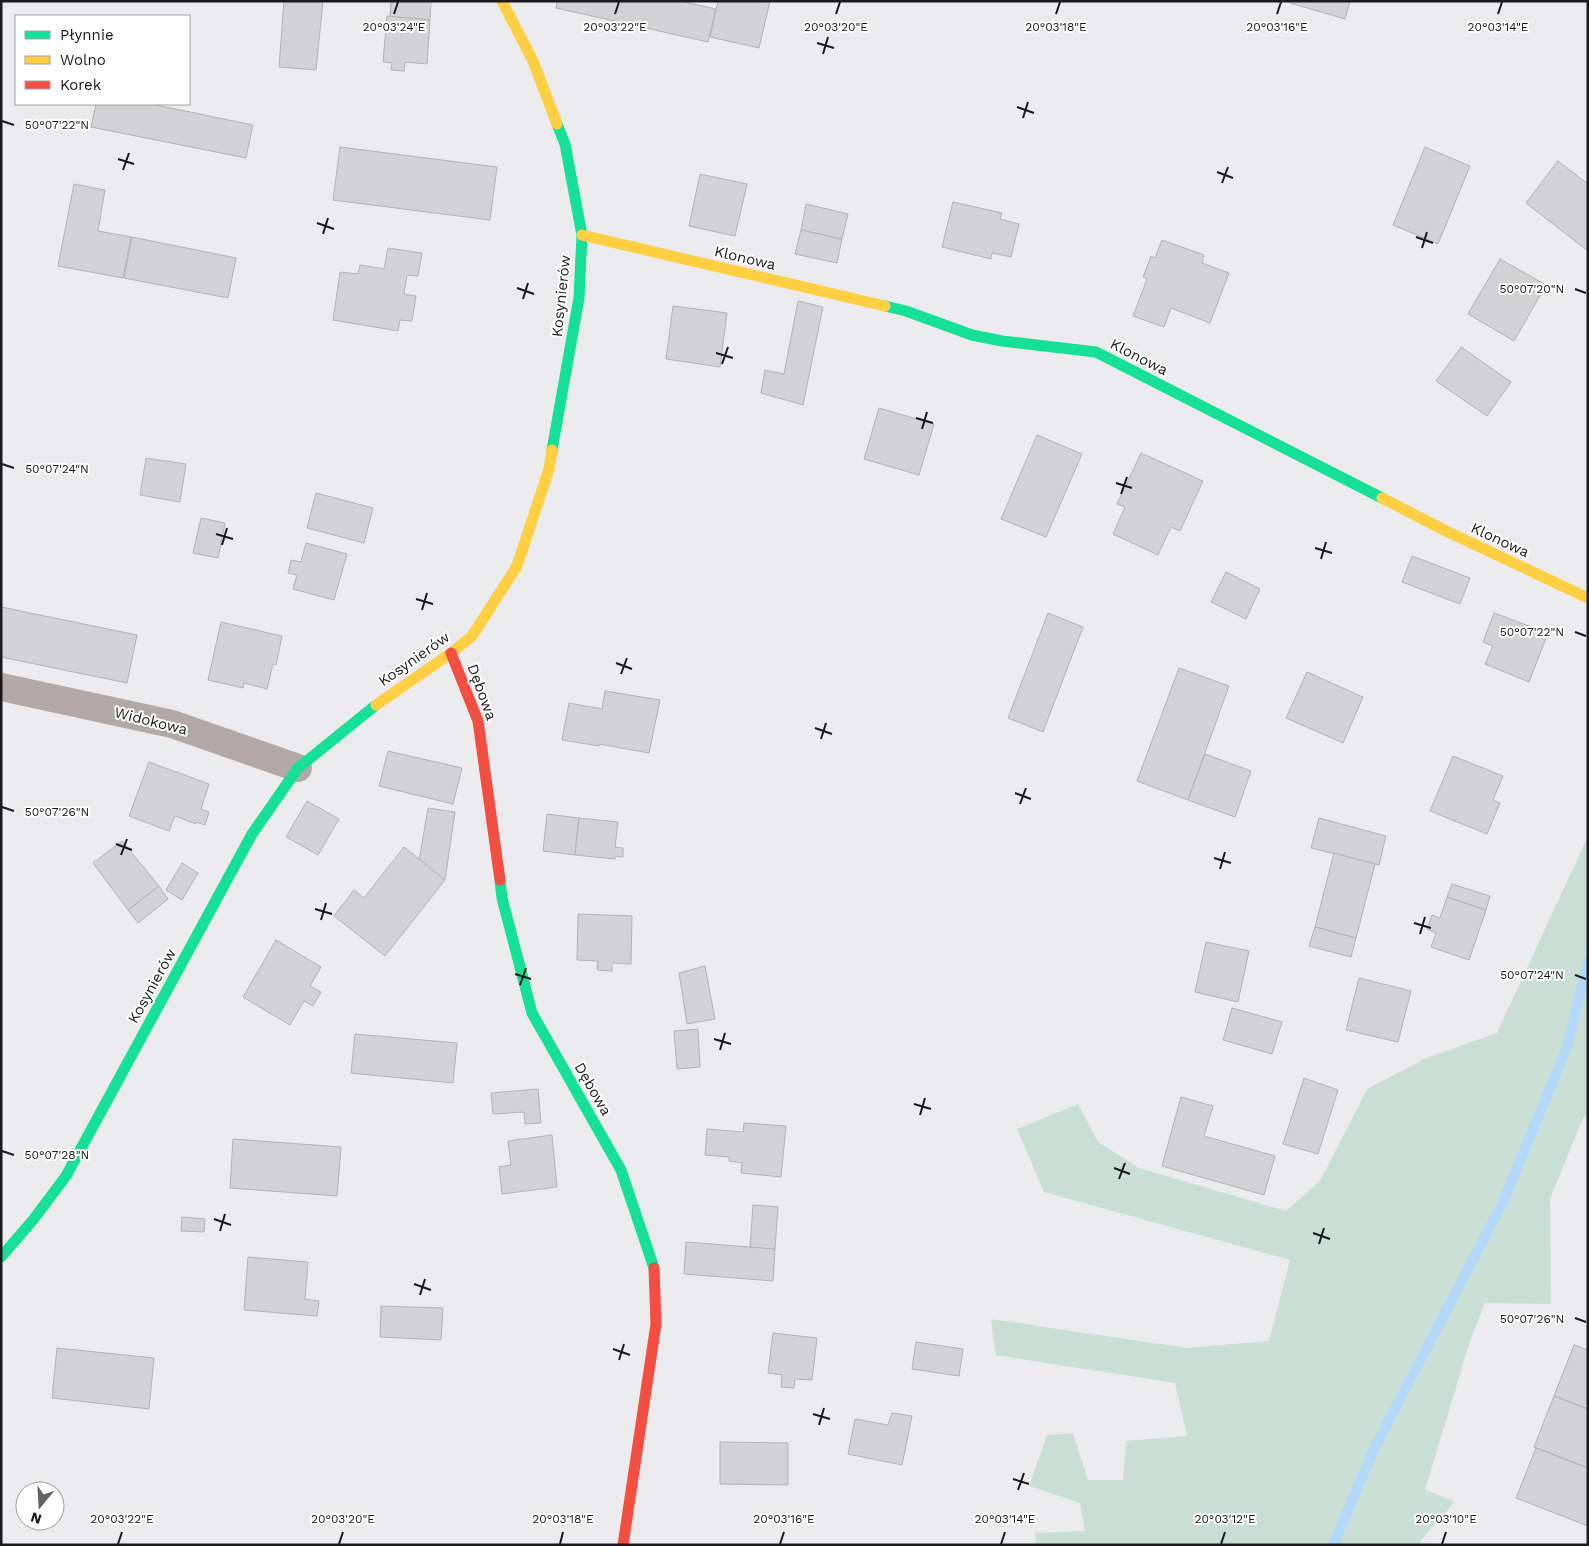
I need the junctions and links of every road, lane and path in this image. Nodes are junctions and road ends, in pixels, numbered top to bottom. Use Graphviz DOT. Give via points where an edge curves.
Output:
graph roads {
  1 [pos="502,1"];
  2 [pos="582,235"];
  3 [pos="1588,598"];
  4 [pos="451,653"];
  5 [pos="1,687"];
  6 [pos="298,768"];
  7 [pos="1,1257"];
  8 [pos="623,1545"];
  1 -- 2 [label="street, Kosynierów" via="533,61 565,144"];
  2 -- 3 [label="street, Klonowa" via="906,311 972,336 1096,352 1446,531"];
  2 -- 4 [label="street, Kosynierów" via="579,298 549,468 517,566 472,636"];
  4 -- 6 [label="street, Kosynierów" via="386,697"];
  4 -- 8 [label="street, Dębowa" via="478,721 502,898 532,1013 621,1170 654,1265 656,1324"];
  5 -- 6 [label="street, Widokowa" via="172,724"];
  6 -- 7 [label="street, Kosynierów" via="252,834 66,1176"];
}
